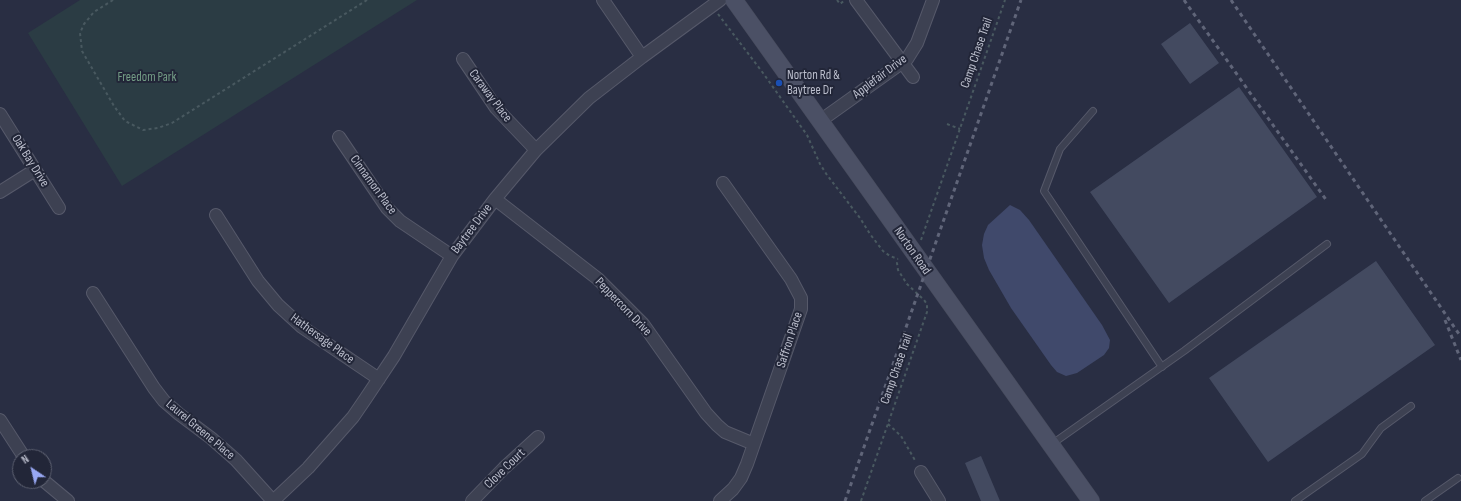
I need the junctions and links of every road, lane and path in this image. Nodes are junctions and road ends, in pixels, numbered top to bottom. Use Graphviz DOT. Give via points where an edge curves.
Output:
graph roads {
  1 [pos="113,0"];
  2 [pos="367,0"];
  3 [pos="603,0"];
  4 [pos="734,0"];
  5 [pos="837,0"];
  6 [pos="845,0"];
  7 [pos="856,0"];
  8 [pos="933,0"];
  9 [pos="1005,0"];
  10 [pos="716,3"];
  11 [pos="642,57"];
  12 [pos="463,59"];
  13 [pos="902,63"];
  14 [pos="913,77"];
  15 [pos="1093,111"];
  16 [pos="0,114"];
  17 [pos="820,121"];
  18 [pos="947,124"];
  19 [pos="960,129"];
  20 [pos="339,137"];
  21 [pos="536,150"];
  22 [pos="35,170"];
  23 [pos="723,183"];
  24 [pos="0,192"];
  25 [pos="495,199"];
  26 [pos="60,208"];
  27 [pos="216,215"];
  28 [pos="919,242"];
  29 [pos="1327,244"];
  30 [pos="452,256"];
  31 [pos="93,293"];
  32 [pos="1162,367"];
  33 [pos="379,379"];
  34 [pos="1412,406"];
  35 [pos="0,420"];
  36 [pos="888,424"];
  37 [pos="538,437"];
  38 [pos="754,444"];
  39 [pos="1050,445"];
  40 [pos="19,449"];
  41 [pos="921,472"];
  42 [pos="1458,478"];
  43 [pos="52,487"];
  44 [pos="68,501"];
  45 [pos="273,501"];
  46 [pos="472,501"];
  47 [pos="720,501"];
  48 [pos="861,501"];
  49 [pos="939,501"];
  50 [pos="1091,501"];
  51 [pos="1295,501"];
  52 [pos="1425,501"];
  1 -- 2 [label="path" via="94,12 84,24 80,33 82,51 125,121 143,130 172,124"];
  3 -- 11 [label="street"];
  4 -- 17 [label="main road, Norton Road"];
  5 -- 6 [label="path" via="840,4"];
  7 -- 13 [label="street"];
  8 -- 13 [label="street, Applefair Drive" via="917,43"];
  9 -- 19 [label="path, Camp Chase Trail"];
  10 -- 11 [label="street, Baytree Drive"];
  10 -- 36 [label="path, Camp Chase Trail" via="807,136 827,175 884,251 899,258 898,270 926,304 927,312"];
  11 -- 21 [label="street, Baytree Drive" via="589,98"];
  12 -- 21 [label="street, Caraway Place" via="496,108"];
  13 -- 14 [label="street"];
  13 -- 17 [label="street, Applefair Drive"];
  15 -- 32 [label="lane" via="1060,149 1044,191"];
  16 -- 22 [label="street, Oak Bay Drive"];
  17 -- 39 [label="main road, Norton Road"];
  18 -- 19 [label="path"];
  19 -- 28 [label="path, Camp Chase Trail"];
  20 -- 30 [label="street, Cinnamon Place" via="387,208 400,221"];
  21 -- 25 [label="street, Baytree Drive"];
  22 -- 24 [label="street"];
  22 -- 26 [label="street, Oak Bay Drive"];
  23 -- 38 [label="street, Saffron Place" via="791,279 801,298 801,310"];
  25 -- 30 [label="street, Baytree Drive"];
  25 -- 38 [label="street, Peppercorn Drive" via="598,279 643,324 717,426"];
  27 -- 33 [label="street, Hathersage Place" via="258,281 278,305 302,327"];
  29 -- 32 [label="lane"];
  30 -- 33 [label="street, Baytree Drive"];
  31 -- 45 [label="street, Laurel Greene Place" via="164,401 236,460"];
  32 -- 39 [label="lane"];
  33 -- 45 [label="street, Baytree Drive" via="353,416 308,468"];
  34 -- 51 [label="lane" via="1381,428 1362,454"];
  35 -- 40 [label="street"];
  36 -- 41 [label="path" via="902,436"];
  36 -- 48 [label="path, Camp Chase Trail"];
  37 -- 46 [label="street, Clove Court"];
  38 -- 47 [label="street, Saffron Place" via="740,478"];
  39 -- 50 [label="main road, Norton Road"];
  41 -- 49 [label="street"];
  42 -- 52 [label="lane"];
  43 -- 44 [label="street"];
}
